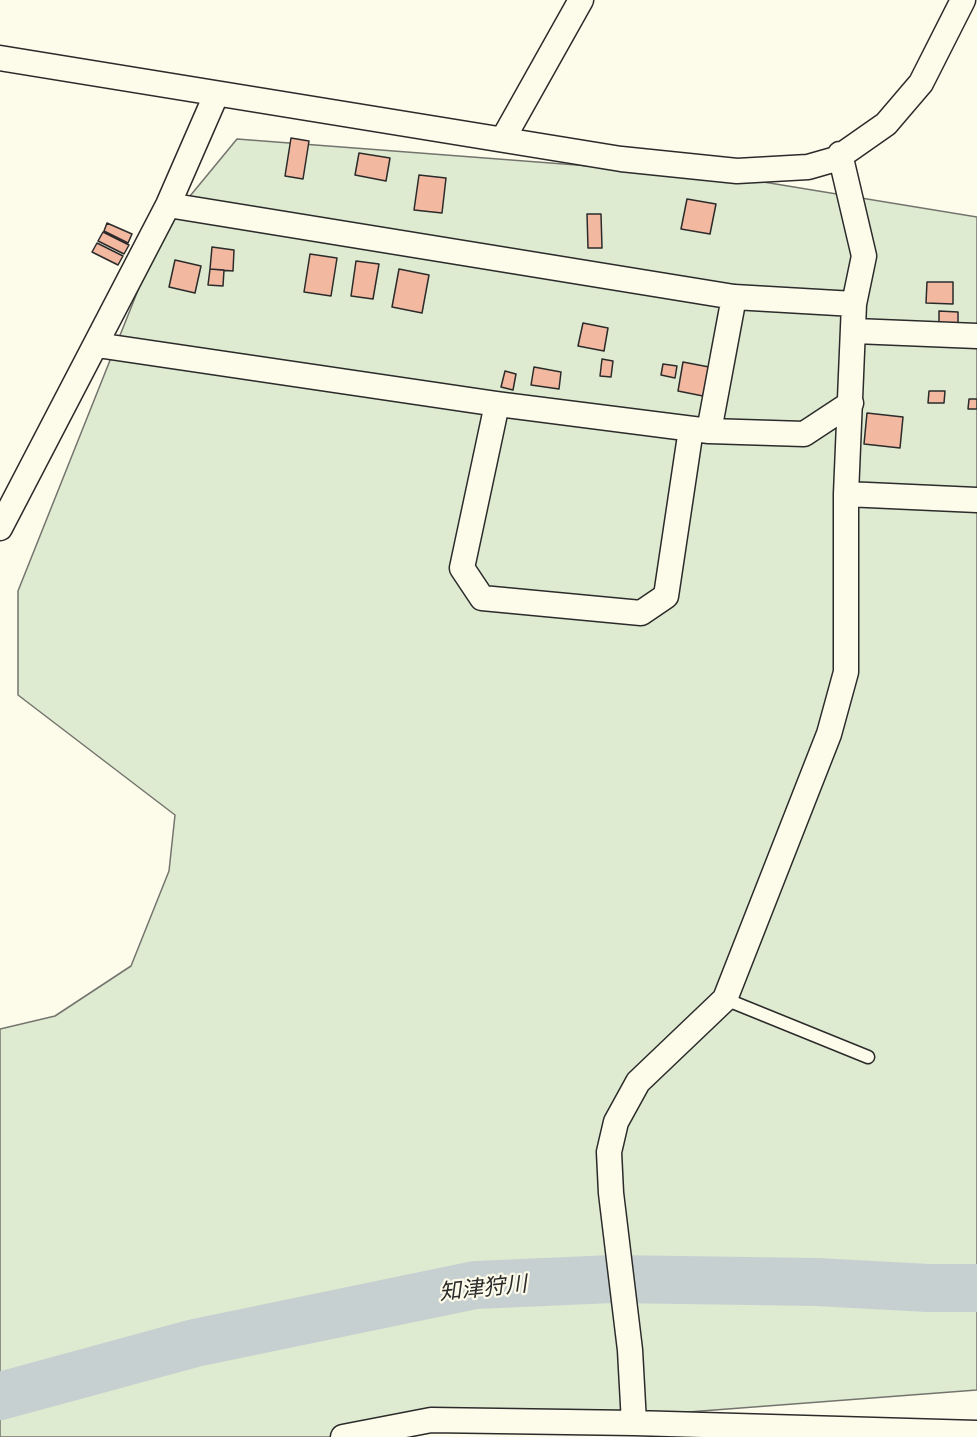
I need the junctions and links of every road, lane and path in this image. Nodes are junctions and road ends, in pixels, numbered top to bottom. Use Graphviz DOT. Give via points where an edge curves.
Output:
graph roads {
  1 [pos="581,0"];
  2 [pos="963,0"];
  3 [pos="0,58"];
  4 [pos="216,94"];
  5 [pos="503,139"];
  6 [pos="840,154"];
  7 [pos="168,205"];
  8 [pos="734,297"];
  9 [pos="854,304"];
  10 [pos="855,331"];
  11 [pos="977,336"];
  12 [pos="97,345"];
  13 [pos="851,403"];
  14 [pos="496,404"];
  15 [pos="700,430"];
  16 [pos="846,494"];
  17 [pos="977,500"];
  18 [pos="0,528"];
  19 [pos="725,999"];
  20 [pos="868,1057"];
  21 [pos="634,1423"];
  22 [pos="977,1433"];
  23 [pos="343,1437"];
  1 -- 5 [label="street"];
  2 -- 6 [label="street" via="921,83 886,124"];
  3 -- 4 [label="street"];
  4 -- 5 [label="street"];
  4 -- 7 [label="street"];
  5 -- 6 [label="street" via="621,159 737,171 808,166 836,159"];
  6 -- 9 [label="street" via="864,256"];
  7 -- 8 [label="street"];
  7 -- 12 [label="street"];
  8 -- 9 [label="street"];
  8 -- 15 [label="street"];
  9 -- 10 [label="street"];
  10 -- 11 [label="street"];
  10 -- 13 [label="street"];
  12 -- 14 [label="street"];
  12 -- 18 [label="street"];
  13 -- 15 [label="street" via="804,434"];
  13 -- 16 [label="street"];
  14 -- 15 [label="street"];
  14 -- 15 [label="street" via="462,568 482,598 641,613 666,596"];
  16 -- 17 [label="street"];
  16 -- 19 [label="street" via="846,672 829,734"];
  19 -- 20 [label="lane"];
  19 -- 21 [label="street" via="638,1082 616,1122 609,1152"];
  21 -- 22 [label="street"];
  21 -- 23 [label="street" via="431,1420"];
}
